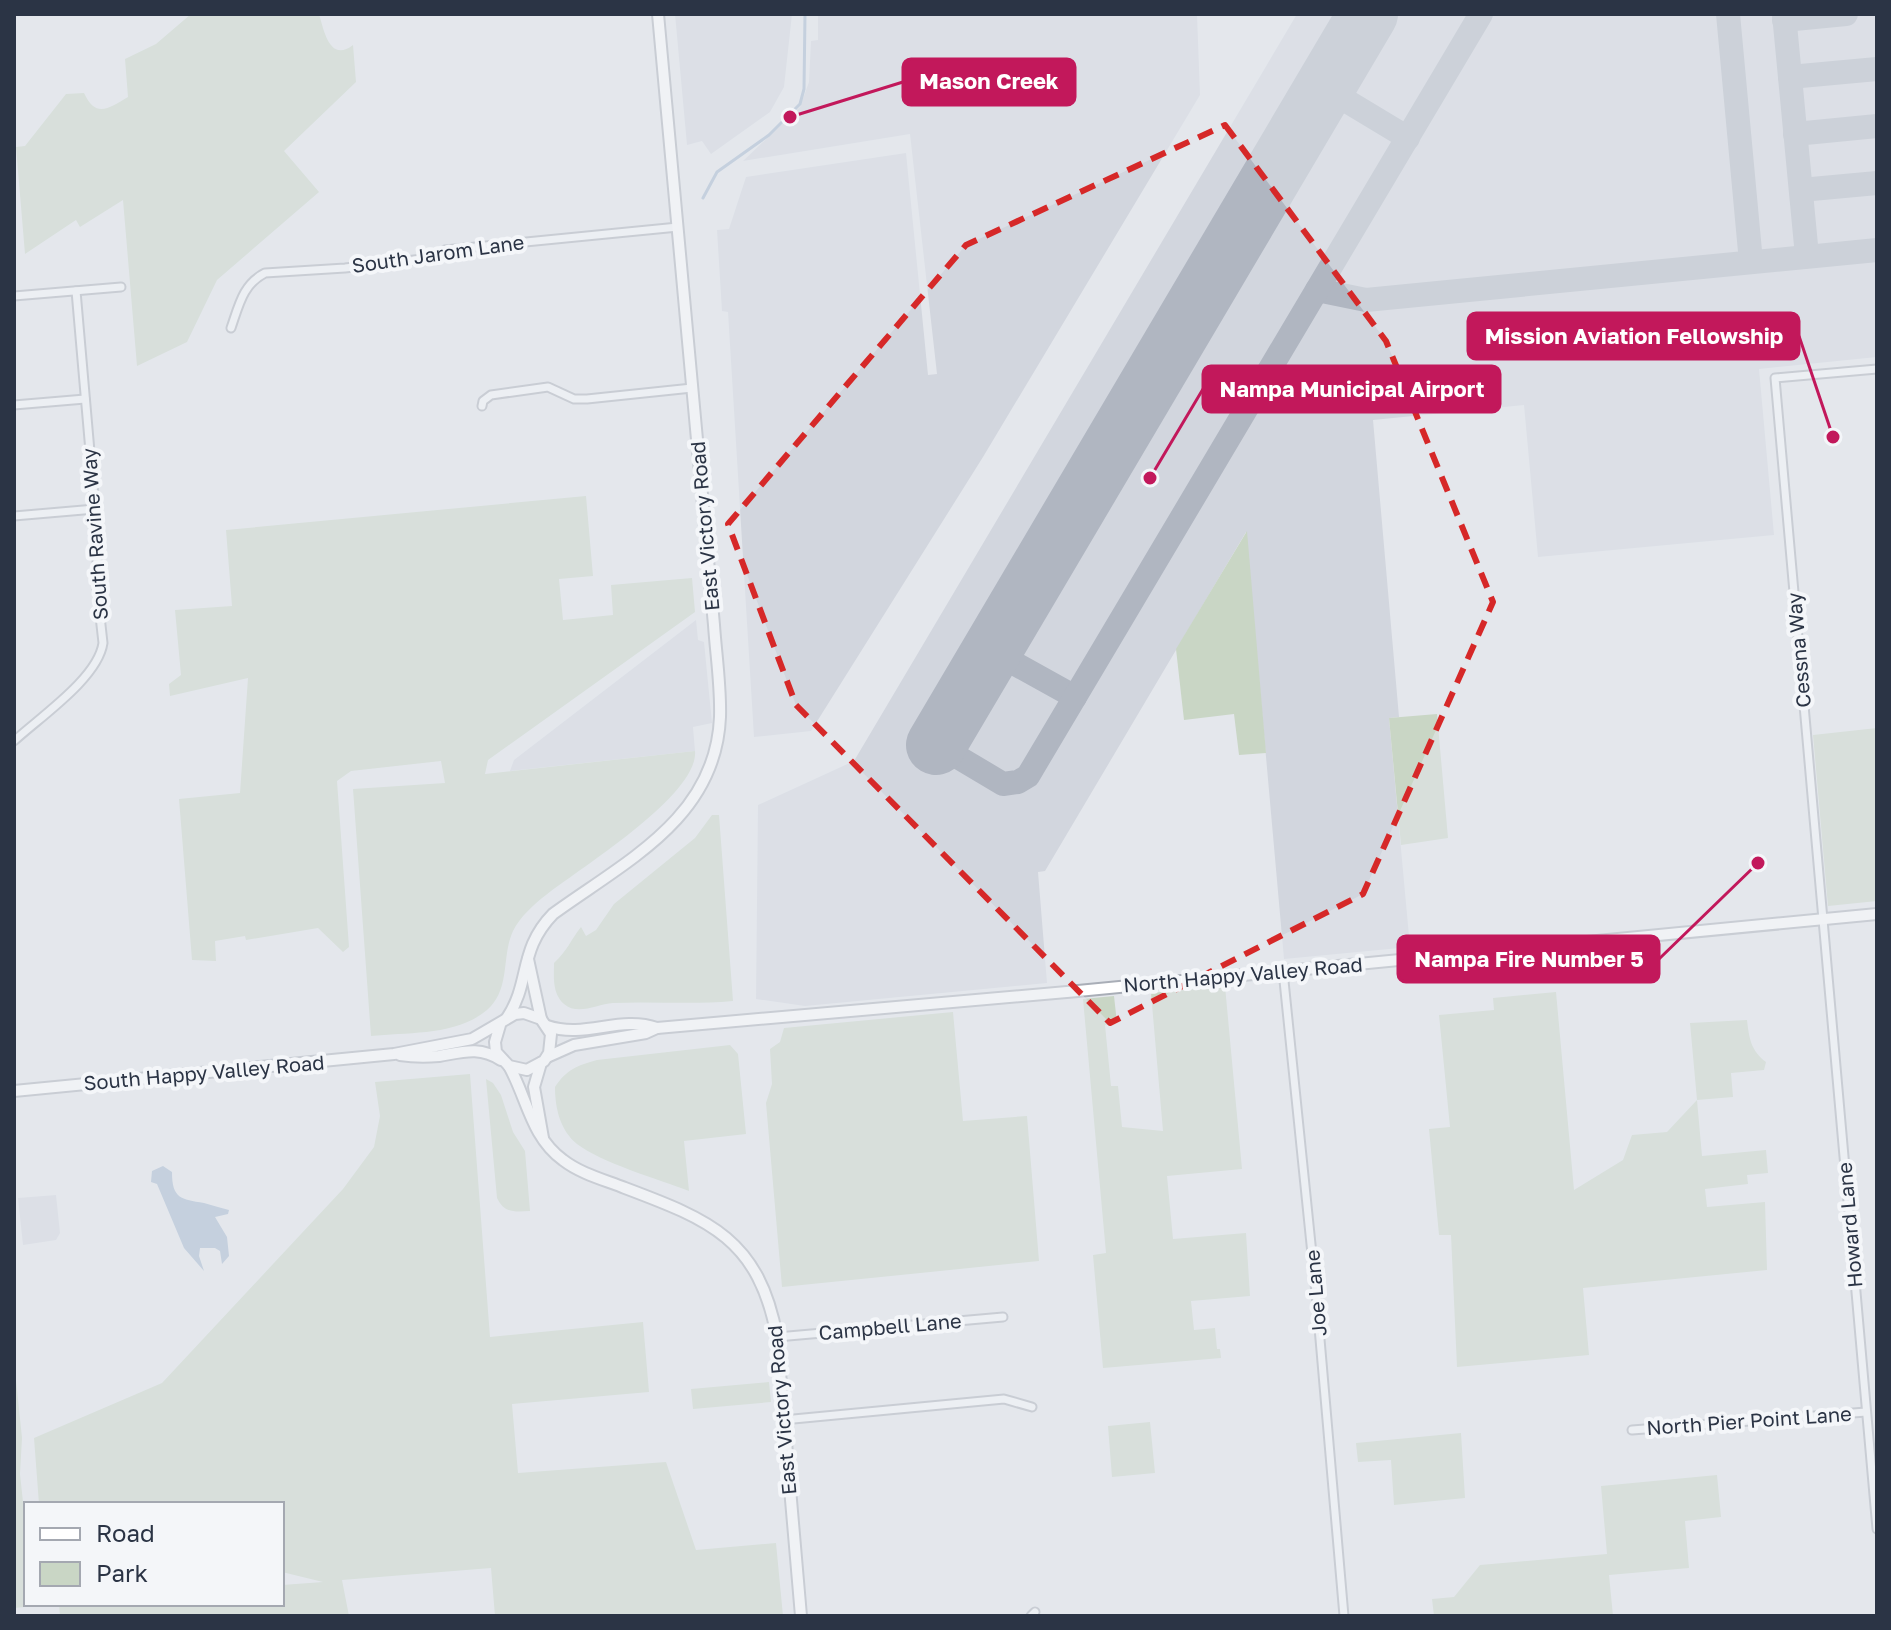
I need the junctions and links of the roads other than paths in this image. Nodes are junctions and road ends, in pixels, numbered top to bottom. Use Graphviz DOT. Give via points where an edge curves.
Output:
graph roads {
  1 [pos="658,14"];
  2 [pos="678,227"];
  3 [pos="121,287"];
  4 [pos="76,291"];
  5 [pos="14,296"];
  6 [pos="231,328"];
  7 [pos="1877,369"];
  8 [pos="692,388"];
  9 [pos="85,399"];
  10 [pos="14,405"];
  11 [pos="482,406"];
  12 [pos="95,509"];
  13 [pos="14,516"];
  14 [pos="14,741"];
  15 [pos="1877,914"];
  16 [pos="1822,921"];
  17 [pos="528,958"];
  18 [pos="1283,971"];
  19 [pos="503,1022"];
  20 [pos="544,1022"];
  21 [pos="657,1028"];
  22 [pos="394,1054"];
  23 [pos="544,1060"];
  24 [pos="505,1063"];
  25 [pos="14,1091"];
  26 [pos="543,1138"];
  27 [pos="1003,1317"];
  28 [pos="777,1337"];
  29 [pos="1032,1407"];
  30 [pos="1866,1412"];
  31 [pos="783,1420"];
  32 [pos="1632,1430"];
  33 [pos="1877,1529"];
  34 [pos="801,1616"];
  35 [pos="1344,1616"];
  1 -- 2 [label="main road, East Victory Road"];
  2 -- 6 [label="street, South Jarom Lane" via="265,273 243,292"];
  2 -- 8 [label="main road, East Victory Road"];
  3 -- 4 [label="street"];
  4 -- 5 [label="street"];
  4 -- 9 [label="street, South Ravine Way"];
  7 -- 16 [label="street, Cessna Way" via="1775,378"];
  8 -- 11 [label="street" via="574,399 548,387 491,395"];
  8 -- 17 [label="main road, East Victory Road" via="720,715 714,758 691,804 667,831 553,914 539,928"];
  9 -- 10 [label="street"];
  9 -- 12 [label="street, South Ravine Way"];
  12 -- 13 [label="street"];
  12 -- 14 [label="street, South Ravine Way" via="102,653 82,680"];
  15 -- 16 [label="main road, North Happy Valley Road"];
  16 -- 18 [label="main road, North Happy Valley Road"];
  16 -- 30 [label="street, Howard Lane"];
  17 -- 19 [label="main road, East Victory Road" via="520,997"];
  17 -- 20 [label="main road"];
  18 -- 21 [label="main road, North Happy Valley Road"];
  18 -- 35 [label="street, Joe Lane"];
  19 -- 20 [label="main road" via="524,1013"];
  19 -- 22 [label="main road" via="472,1039"];
  19 -- 24 [label="main road" via="495,1042"];
  20 -- 21 [label="main road, North Happy Valley Road" via="575,1032 630,1024"];
  20 -- 23 [label="main road" via="552,1043"];
  21 -- 23 [label="main road, North Happy Valley Road" via="588,1041"];
  22 -- 24 [label="main road" via="419,1057 475,1049"];
  22 -- 25 [label="main road, South Happy Valley Road"];
  23 -- 24 [label="main road" via="527,1070"];
  23 -- 26 [label="main road" via="534,1087"];
  24 -- 26 [label="main road, East Victory Road"];
  26 -- 28 [label="main road, East Victory Road" via="563,1161 692,1213 728,1239 757,1275"];
  27 -- 28 [label="street, Campbell Lane"];
  28 -- 31 [label="main road, East Victory Road"];
  29 -- 31 [label="street" via="1004,1399"];
  30 -- 32 [label="street, North Pier Point Lane"];
  30 -- 33 [label="street, Howard Lane"];
  31 -- 34 [label="main road, East Victory Road"];
}
